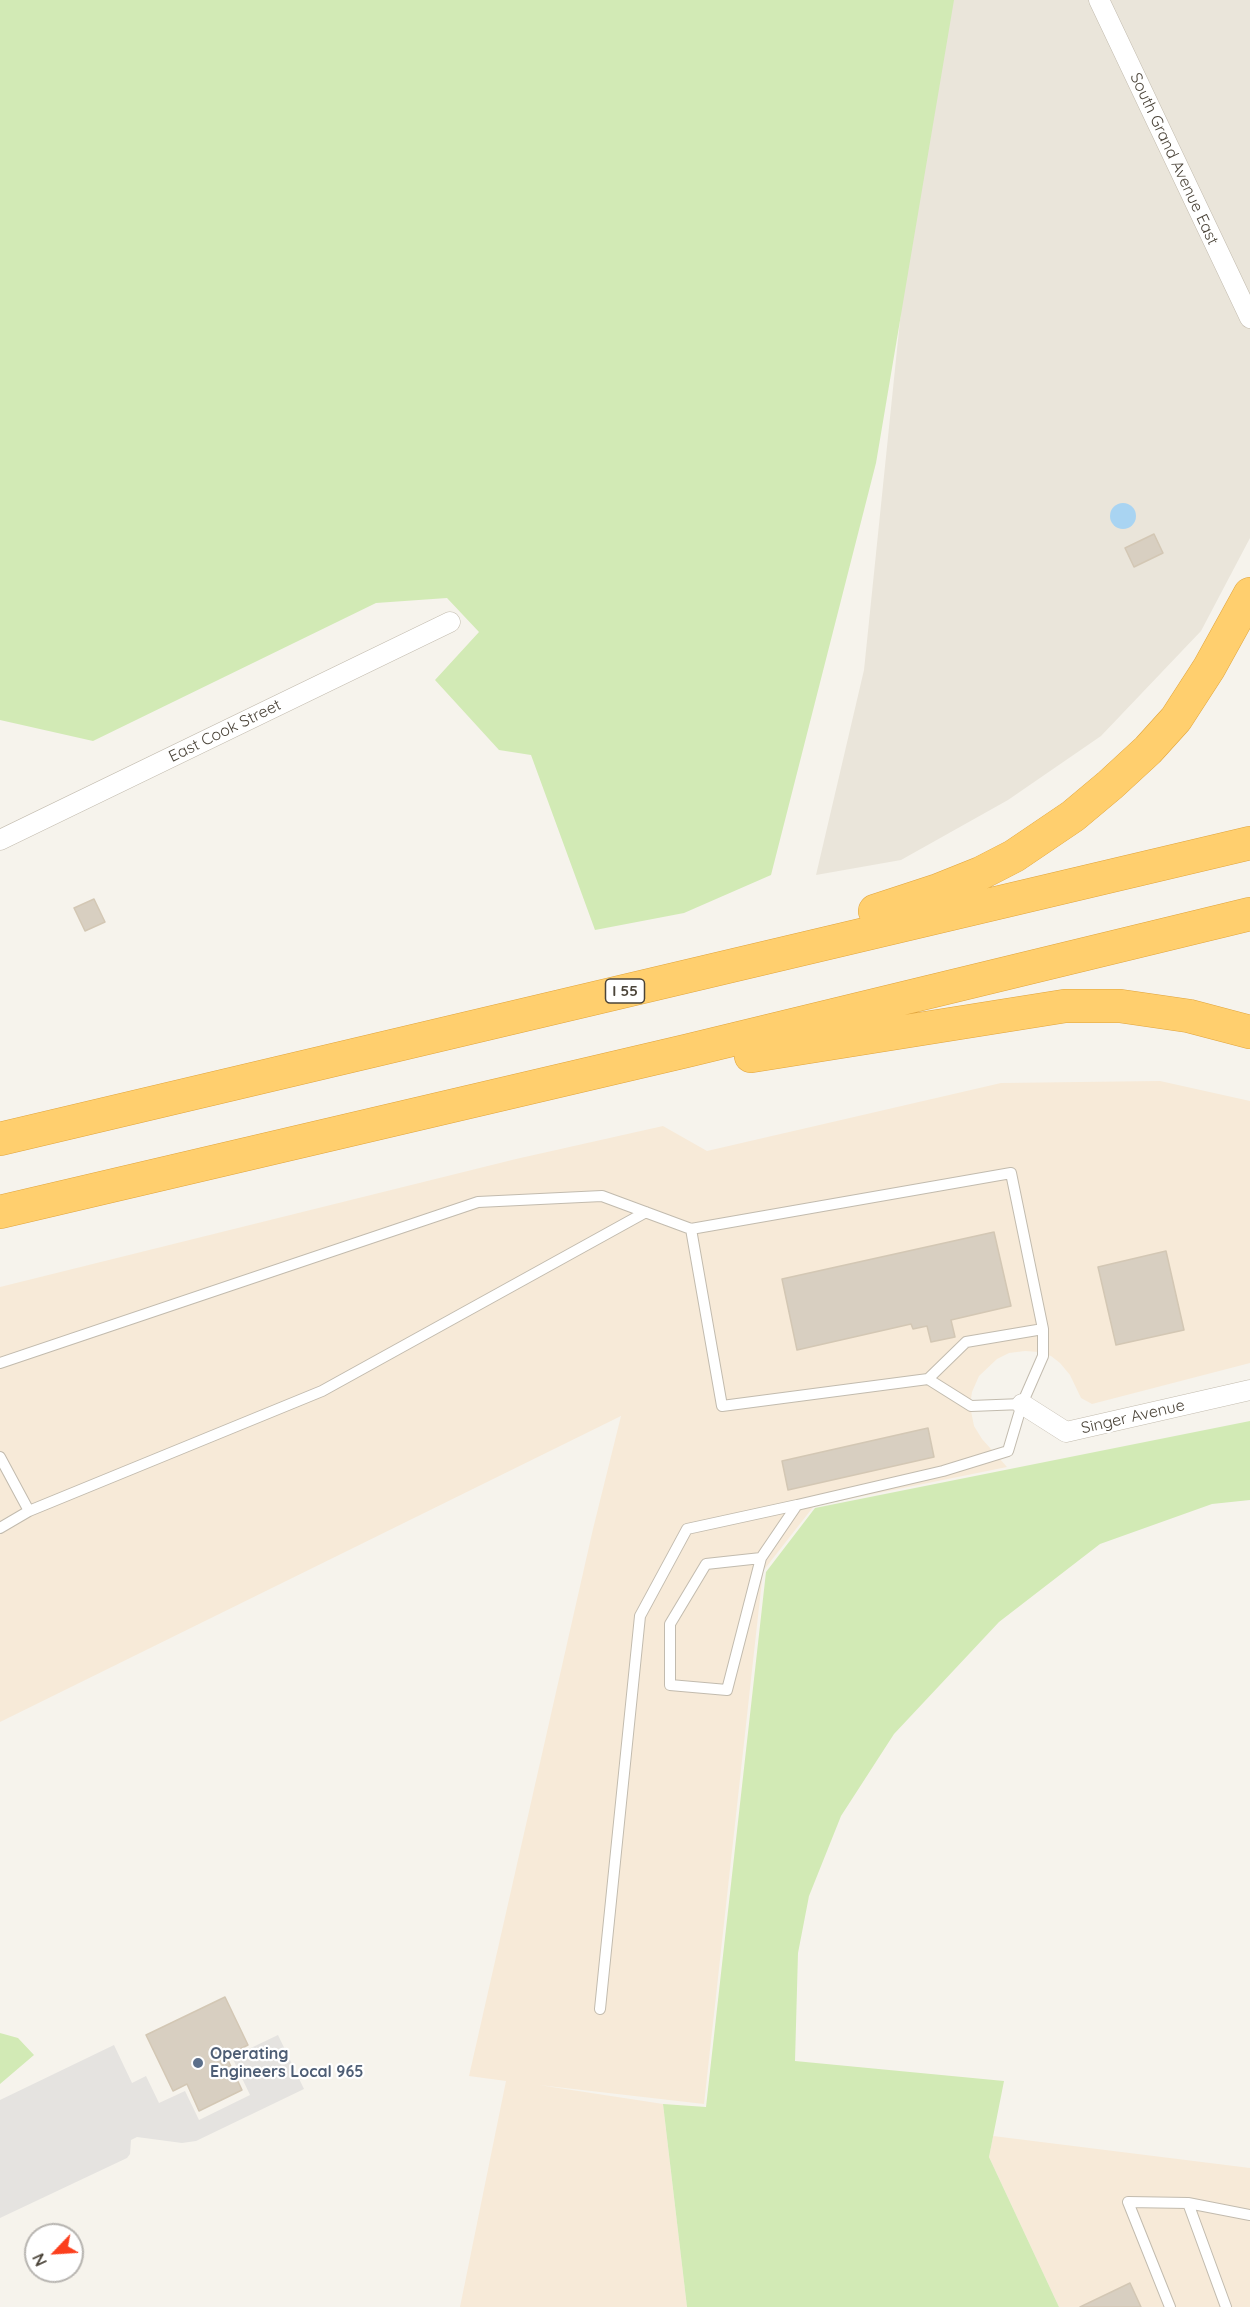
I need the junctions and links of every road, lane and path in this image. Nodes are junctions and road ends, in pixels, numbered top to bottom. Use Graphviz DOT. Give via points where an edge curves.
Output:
graph roads {
  1 [pos="1099,0"];
  2 [pos="1250,318"];
  3 [pos="1250,594"];
  4 [pos="450,622"];
  5 [pos="0,840"];
  6 [pos="1250,843"];
  7 [pos="1250,914"];
  8 [pos="611,994"];
  9 [pos="1250,1032"];
  10 [pos="459,1104"];
  11 [pos="0,1139"];
  12 [pos="0,1212"];
  13 [pos="646,1212"];
  14 [pos="691,1229"];
  15 [pos="1043,1329"];
  16 [pos="0,1363"];
  17 [pos="928,1378"];
  18 [pos="1250,1390"];
  19 [pos="1022,1404"];
  20 [pos="0,1457"];
  21 [pos="797,1505"];
  22 [pos="29,1511"];
  23 [pos="0,1528"];
  24 [pos="761,1558"];
  25 [pos="600,2009"];
  26 [pos="1188,2203"];
  27 [pos="1250,2215"];
  28 [pos="1170,2307"];
  29 [pos="1227,2307"];
  1 -- 2 [label="street, South Grand Avenue East"];
  3 -- 8 [label="highway" via="1176,719 1110,785 1014,856 936,891 756,944"];
  4 -- 5 [label="street, East Cook Street"];
  6 -- 8 [label="highway, I 55"];
  7 -- 10 [label="highway"];
  8 -- 11 [label="highway, I 55"];
  9 -- 10 [label="highway" via="1189,1016 1120,1006 1065,1006"];
  10 -- 12 [label="highway"];
  13 -- 14 [label="lane"];
  13 -- 16 [label="lane" via="602,1196 478,1202"];
  13 -- 22 [label="lane" via="322,1390"];
  14 -- 15 [label="lane" via="1011,1173"];
  14 -- 17 [label="lane" via="722,1407"];
  15 -- 17 [label="lane" via="966,1342"];
  15 -- 19 [label="lane" via="1043,1356"];
  17 -- 19 [label="lane" via="971,1406"];
  18 -- 19 [label="street, Singer Avenue" via="1066,1432"];
  19 -- 21 [label="lane" via="1008,1452"];
  20 -- 22 [label="lane"];
  21 -- 24 [label="lane"];
  21 -- 25 [label="lane" via="687,1529 640,1616"];
  22 -- 23 [label="lane"];
  24 -- 24 [label="lane" via="727,1690 670,1685 670,1624 706,1564"];
  26 -- 27 [label="lane"];
  26 -- 28 [label="lane" via="1128,2202"];
  26 -- 29 [label="lane"];
}
